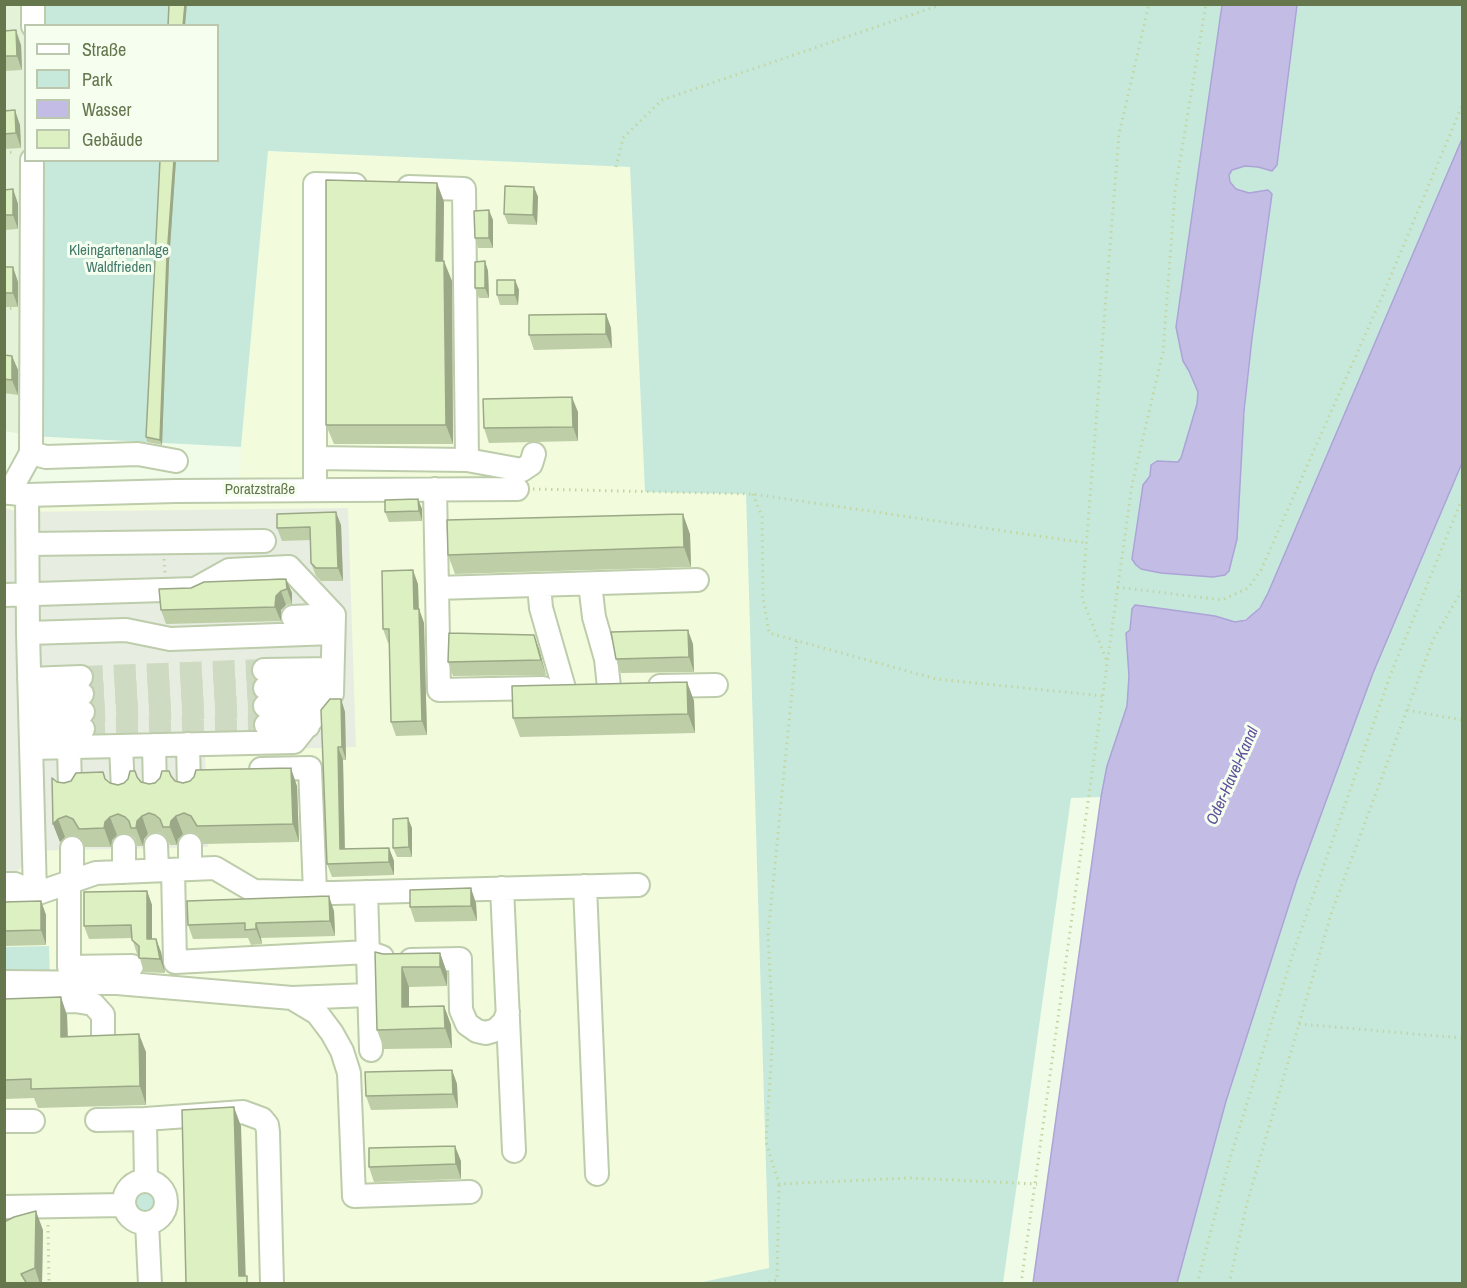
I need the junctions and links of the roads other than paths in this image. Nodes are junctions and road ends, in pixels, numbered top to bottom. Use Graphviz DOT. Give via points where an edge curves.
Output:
graph roads {
  1 [pos="33,4"];
  2 [pos="33,24"];
  3 [pos="32,162"];
  4 [pos="31,453"];
  5 [pos="534,454"];
  6 [pos="315,458"];
  7 [pos="467,460"];
  8 [pos="176,461"];
  9 [pos="435,489"];
  10 [pos="516,489"];
  11 [pos="315,490"];
  12 [pos="13,493"];
  13 [pos="264,541"];
  14 [pos="29,544"];
  15 [pos="697,580"];
  16 [pos="590,584"];
  17 [pos="539,585"];
  18 [pos="437,588"];
  19 [pos="4,595"];
  20 [pos="28,595"];
  21 [pos="293,617"];
  22 [pos="166,623"];
  23 [pos="334,624"];
  24 [pos="126,630"];
  25 [pos="28,633"];
  26 [pos="716,685"];
  27 [pos="329,687"];
  28 [pos="609,687"];
  29 [pos="564,688"];
  30 [pos="265,697"];
  31 [pos="31,714"];
  32 [pos="308,726"];
  33 [pos="188,744"];
  34 [pos="154,745"];
  35 [pos="121,746"];
  36 [pos="69,747"];
  37 [pos="239,769"];
  38 [pos="70,788"];
  39 [pos="189,788"];
  40 [pos="155,789"];
  41 [pos="123,790"];
  42 [pos="190,845"];
  43 [pos="124,846"];
  44 [pos="156,846"];
  45 [pos="72,848"];
  46 [pos="173,870"];
  47 [pos="124,872"];
  48 [pos="71,881"];
  49 [pos="4,884"];
  50 [pos="638,885"];
  51 [pos="585,886"];
  52 [pos="502,888"];
  53 [pos="315,892"];
  54 [pos="366,892"];
  55 [pos="35,893"];
  56 [pos="4,901"];
  57 [pos="373,950"];
  58 [pos="132,966"];
  59 [pos="4,982"];
  60 [pos="54,982"];
  61 [pos="369,995"];
  62 [pos="292,998"];
  63 [pos="44,1002"];
  64 [pos="4,1004"];
  65 [pos="508,1012"];
  66 [pos="103,1041"];
  67 [pos="371,1050"];
  68 [pos="145,1119"];
  69 [pos="97,1120"];
  70 [pos="4,1121"];
  71 [pos="33,1121"];
  72 [pos="514,1151"];
  73 [pos="597,1174"];
  74 [pos="146,1181"];
  75 [pos="470,1192"];
  76 [pos="124,1205"];
  77 [pos="4,1207"];
  78 [pos="147,1223"];
  79 [pos="150,1284"];
  80 [pos="272,1284"];
  1 -- 2 [label="street"];
  3 -- 4 [label="street"];
  4 -- 8 [label="street" via="46,457 138,454"];
  4 -- 12 [label="street"];
  5 -- 7 [label="street" via="531,465 522,470"];
  6 -- 7 [label="street"];
  6 -- 7 [label="street" via="315,184 465,189"];
  6 -- 11 [label="street"];
  9 -- 10 [label="street, Poratzstraße"];
  9 -- 11 [label="street, Poratzstraße"];
  9 -- 18 [label="street"];
  11 -- 12 [label="street, Poratzstraße"];
  12 -- 14 [label="street"];
  13 -- 14 [label="street"];
  14 -- 20 [label="street"];
  15 -- 16 [label="street"];
  16 -- 17 [label="street"];
  16 -- 28 [label="street"];
  17 -- 18 [label="street"];
  17 -- 29 [label="street" via="541,608"];
  18 -- 29 [label="street" via="439,690"];
  19 -- 20 [label="street"];
  20 -- 23 [label="street" via="195,588 229,570 289,567"];
  20 -- 25 [label="street"];
  21 -- 23 [label="street"];
  22 -- 24 [label="street"];
  23 -- 24 [label="street" via="170,639"];
  23 -- 27 [label="street"];
  24 -- 25 [label="street"];
  25 -- 31 [label="street"];
  26 -- 28 [label="street"];
  27 -- 30 [label="street"];
  27 -- 30 [label="street"];
  27 -- 32 [label="street"];
  28 -- 29 [label="street"];
  30 -- 32 [label="street"];
  31 -- 31 [label="street" via="82,703"];
  31 -- 36 [label="street"];
  31 -- 55 [label="street"];
  32 -- 33 [label="street" via="294,742"];
  33 -- 34 [label="street"];
  33 -- 39 [label="street"];
  34 -- 35 [label="street"];
  34 -- 40 [label="street"];
  35 -- 36 [label="street"];
  35 -- 41 [label="street"];
  36 -- 38 [label="street"];
  37 -- 53 [label="street" via="310,768"];
  42 -- 46 [label="street"];
  43 -- 47 [label="street"];
  44 -- 46 [label="street"];
  45 -- 48 [label="street"];
  46 -- 47 [label="street"];
  46 -- 53 [label="street" via="216,868 254,891"];
  46 -- 57 [label="street" via="175,962"];
  47 -- 48 [label="street" via="96,873"];
  48 -- 55 [label="street"];
  48 -- 58 [label="street" via="69,967"];
  49 -- 55 [label="street" via="15,884"];
  50 -- 51 [label="street"];
  51 -- 52 [label="street"];
  51 -- 73 [label="street"];
  52 -- 54 [label="street"];
  52 -- 65 [label="street"];
  53 -- 54 [label="street"];
  54 -- 57 [label="street"];
  55 -- 56 [label="street"];
  57 -- 61 [label="street"];
  57 -- 65 [label="street" via="390,960 460,959 461,1010 467,1024 477,1031 496,1030"];
  59 -- 60 [label="street"];
  60 -- 62 [label="street" via="117,983"];
  60 -- 63 [label="street"];
  61 -- 62 [label="street"];
  61 -- 67 [label="street"];
  62 -- 75 [label="street" via="316,1013 332,1033 349,1073 354,1196"];
  63 -- 64 [label="street"];
  63 -- 66 [label="street" via="93,1004 103,1015"];
  65 -- 72 [label="street"];
  68 -- 69 [label="street"];
  68 -- 74 [label="street"];
  68 -- 80 [label="street" via="243,1112 262,1119 268,1132"];
  70 -- 71 [label="street"];
  74 -- 76 [label="street" via="132,1185"];
  74 -- 78 [label="street" via="159,1187 165,1199 159,1218"];
  76 -- 77 [label="street"];
  76 -- 78 [label="street" via="134,1221"];
  78 -- 79 [label="street"];
}
